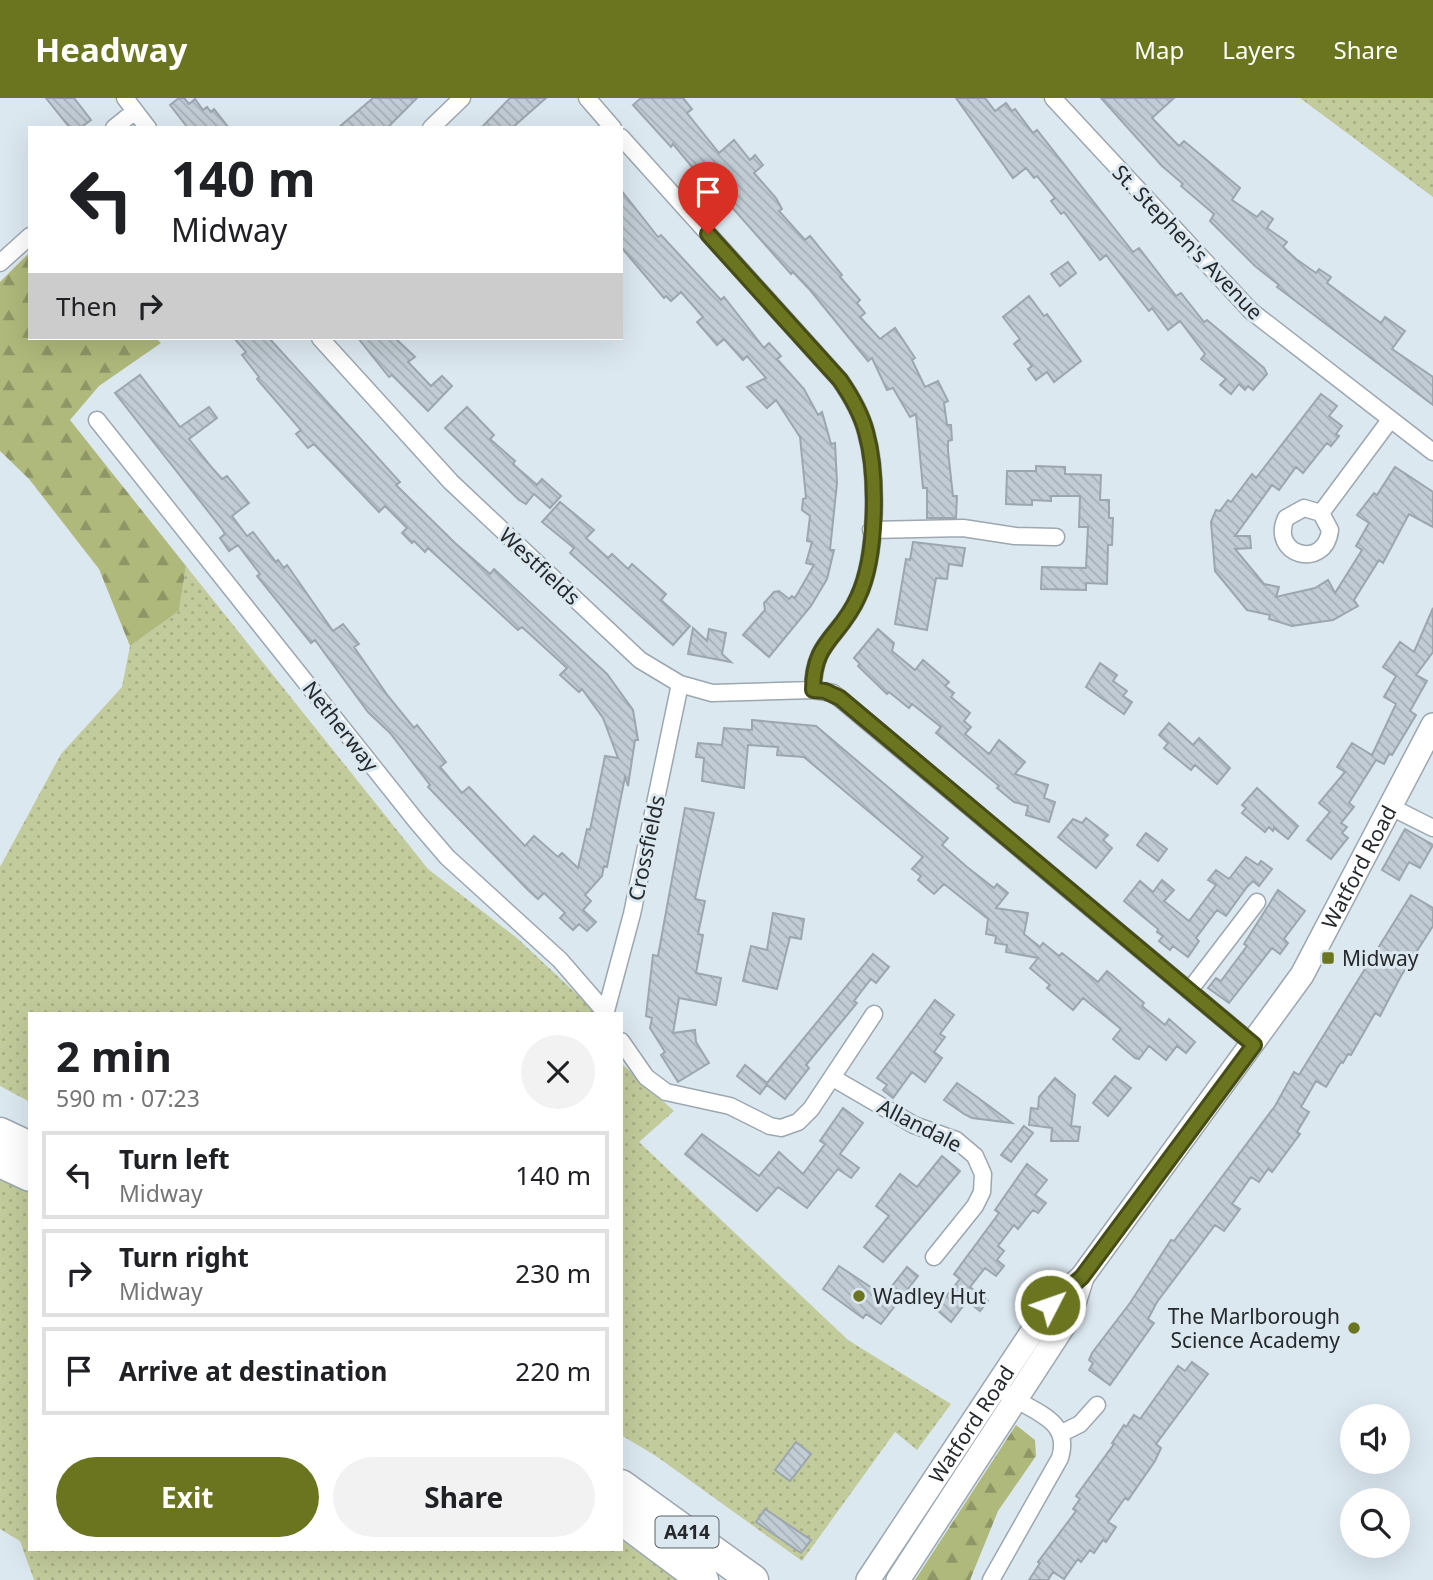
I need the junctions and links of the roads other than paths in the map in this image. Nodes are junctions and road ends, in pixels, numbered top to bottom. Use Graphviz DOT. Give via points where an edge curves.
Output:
graph roads {
  1 [pos="461,98"];
  2 [pos="587,98"];
  3 [pos="1053,98"];
  4 [pos="130,104"];
  5 [pos="115,126"];
  6 [pos="146,126"];
  7 [pos="434,126"];
  8 [pos="611,126"];
  9 [pos="623,139"];
  10 [pos="28,238"];
  11 [pos="0,263"];
  12 [pos="322,340"];
  13 [pos="97,420"];
  14 [pos="1390,420"];
  15 [pos="1433,452"];
  16 [pos="1321,513"];
  17 [pos="871,530"];
  18 [pos="1056,537"];
  19 [pos="680,684"];
  20 [pos="813,690"];
  21 [pos="1433,725"];
  22 [pos="1389,806"];
  23 [pos="1433,828"];
  24 [pos="1257,902"];
  25 [pos="1189,991"];
  26 [pos="606,1012"];
  27 [pos="874,1014"];
  28 [pos="623,1044"];
  29 [pos="1254,1045"];
  30 [pos="833,1079"];
  31 [pos="0,1133"];
  32 [pos="28,1146"];
  33 [pos="0,1161"];
  34 [pos="28,1175"];
  35 [pos="934,1257"];
  36 [pos="1082,1277"];
  37 [pos="997,1386"];
  38 [pos="1016,1399"];
  39 [pos="1097,1405"];
  40 [pos="1062,1433"];
  41 [pos="623,1486"];
  42 [pos="623,1520"];
  43 [pos="703,1580"];
  44 [pos="753,1580"];
  45 [pos="869,1580"];
  46 [pos="898,1580"];
  47 [pos="991,1580"];
  1 -- 7 [label="street"];
  2 -- 8 [label="street"];
  3 -- 14 [label="street, St. Stephen's Avenue" via="1251,312"];
  4 -- 5 [label="street"];
  4 -- 6 [label="street"];
  9 -- 17 [label="street" via="856,403 867,433 871,465"];
  10 -- 11 [label="street"];
  12 -- 19 [label="street, Westfields" via="451,482 640,660"];
  13 -- 26 [label="street, Netherway" via="447,857 531,930"];
  14 -- 15 [label="street, St. Stephen's Avenue"];
  14 -- 16 [label="street"];
  17 -- 18 [label="street" via="963,528"];
  17 -- 20 [label="street" via="865,578 843,624 816,659"];
  19 -- 20 [label="street, Westfields" via="723,694"];
  19 -- 26 [label="street, Crossfields" via="629,926"];
  20 -- 25 [label="street" via="840,698"];
  21 -- 22 [label="main road, Watford Road"];
  22 -- 23 [label="street"];
  22 -- 29 [label="main road, Watford Road" via="1302,975"];
  24 -- 25 [label="street"];
  25 -- 29 [label="street"];
  27 -- 30 [label="street"];
  28 -- 30 [label="street" via="656,1086 730,1106 781,1128 798,1122"];
  29 -- 36 [label="main road, Watford Road"];
  30 -- 35 [label="street, Allandale" via="914,1125 956,1140 975,1156 983,1174 982,1192"];
  31 -- 32 [label="highway"];
  33 -- 34 [label="highway"];
  36 -- 37 [label="main road, Watford Road" via="1050,1305"];
  36 -- 38 [label="main road, Watford Road" via="1070,1316"];
  37 -- 38 [label="street"];
  37 -- 45 [label="main road, Watford Road"];
  38 -- 40 [label="street"];
  38 -- 46 [label="main road, Watford Road"];
  39 -- 40 [label="street" via="1080,1424"];
  40 -- 47 [label="street" via="1060,1458"];
  41 -- 44 [label="highway, A414"];
  42 -- 43 [label="highway, A414"];
}
